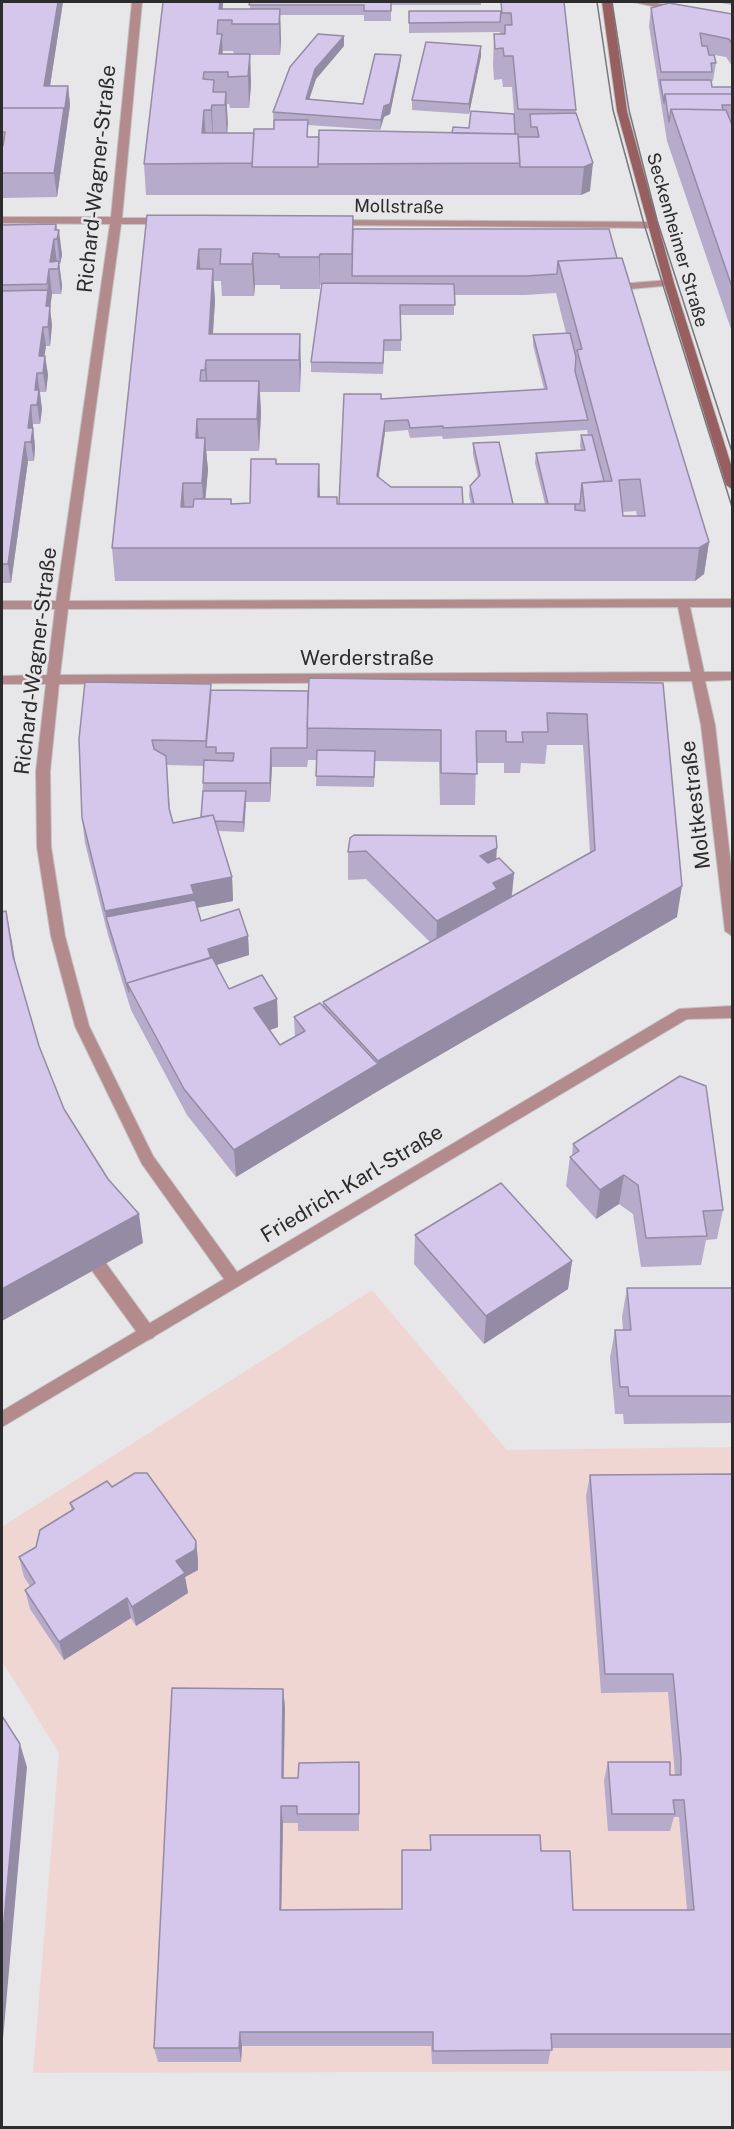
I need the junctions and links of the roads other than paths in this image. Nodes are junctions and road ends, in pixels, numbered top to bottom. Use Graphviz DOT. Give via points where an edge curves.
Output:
graph roads {
  1 [pos="137,2"];
  2 [pos="607,2"];
  3 [pos="638,2"];
  4 [pos="686,10"];
  5 [pos="2,220"];
  6 [pos="116,221"];
  7 [pos="175,221"];
  8 [pos="317,223"];
  9 [pos="652,225"];
  10 [pos="669,284"];
  11 [pos="619,287"];
  12 [pos="732,485"];
  13 [pos="683,603"];
  14 [pos="732,603"];
  15 [pos="62,605"];
  16 [pos="2,606"];
  17 [pos="698,676"];
  18 [pos="732,676"];
  19 [pos="2,680"];
  20 [pos="53,680"];
  21 [pos="732,931"];
  22 [pos="732,1012"];
  23 [pos="99,1267"];
  24 [pos="234,1281"];
  25 [pos="147,1333"];
  26 [pos="2,1420"];
  1 -- 6 [label="street, Richard-Wagner-Straße"];
  2 -- 9 [label="street, Seckenheimer Straße" via="622,111"];
  3 -- 4 [label="street"];
  5 -- 6 [label="street"];
  6 -- 7 [label="street"];
  6 -- 15 [label="street, Richard-Wagner-Straße"];
  8 -- 9 [label="street, Mollstraße" via="530,231"];
  9 -- 10 [label="street, Seckenheimer Straße"];
  10 -- 11 [label="street"];
  10 -- 12 [label="street, Seckenheimer Straße"];
  13 -- 14 [label="street"];
  13 -- 15 [label="street"];
  13 -- 17 [label="street, Moltkestraße"];
  15 -- 16 [label="street"];
  15 -- 20 [label="street, Richard-Wagner-Straße"];
  17 -- 18 [label="street, Werderstraße"];
  17 -- 20 [label="street, Werderstraße"];
  17 -- 21 [label="street, Moltkestraße" via="708,725"];
  19 -- 20 [label="street, Werderstraße"];
  20 -- 24 [label="street, Richard-Wagner-Straße" via="43,771 44,847 58,936 82,1026 147,1160"];
  22 -- 24 [label="street, Friedrich-Karl-Straße" via="684,1013"];
  23 -- 25 [label="street"];
  24 -- 25 [label="street, Friedrich-Karl-Straße"];
  25 -- 26 [label="street, Friedrich-Karl-Straße"];
}
